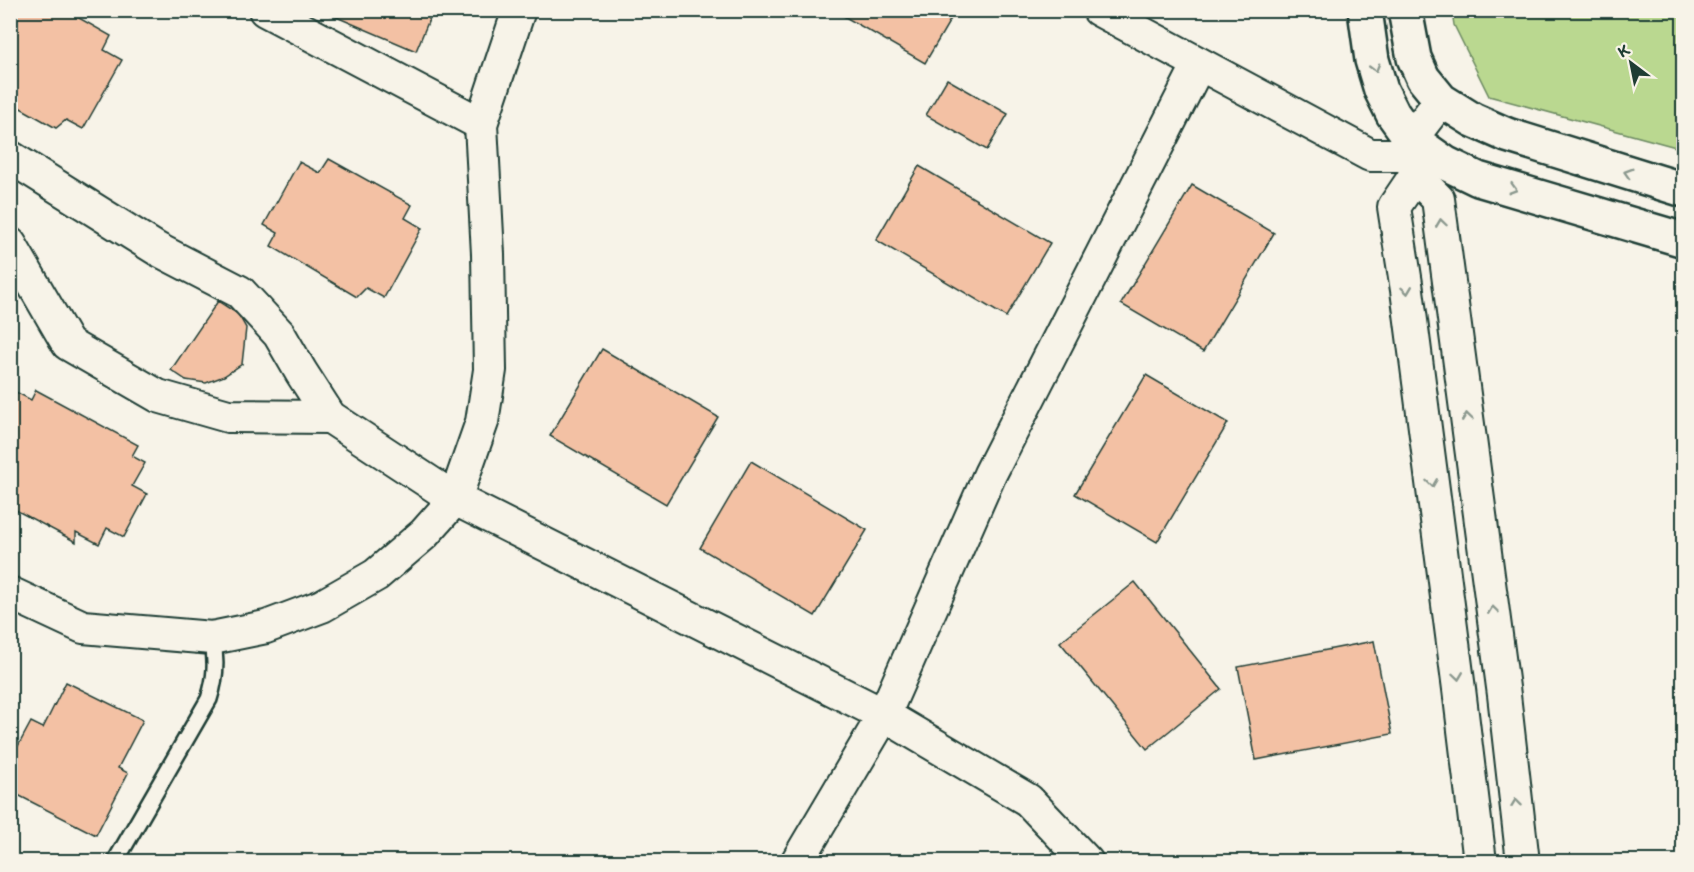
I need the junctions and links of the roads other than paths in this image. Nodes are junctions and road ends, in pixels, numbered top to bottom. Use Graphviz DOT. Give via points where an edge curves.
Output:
graph roads {
  1 [pos="265,10"];
  2 [pos="519,10"];
  3 [pos="1099,10"];
  4 [pos="1365,10"];
  5 [pos="1405,10"];
  6 [pos="1199,64"];
  7 [pos="1441,99"];
  8 [pos="481,123"];
  9 [pos="10,157"];
  10 [pos="1413,157"];
  11 [pos="1683,190"];
  12 [pos="1683,240"];
  13 [pos="16,269"];
  14 [pos="330,417"];
  15 [pos="455,499"];
  16 [pos="10,593"];
  17 [pos="212,638"];
  18 [pos="884,715"];
  19 [pos="115,861"];
  20 [pos="797,861"];
  21 [pos="1087,861"];
  22 [pos="1480,861"];
  23 [pos="1523,861"];
  1 -- 8 [label="street"];
  2 -- 8 [label="street"];
  3 -- 6 [label="street"];
  4 -- 10 [label="street, one-way" via="1381,90"];
  5 -- 7 [label="street" via="1414,58 1423,78"];
  6 -- 10 [label="street" via="1370,155"];
  6 -- 18 [label="street" via="990,474"];
  7 -- 10 [label="street"];
  11 -- 7 [label="street, one-way" via="1507,135 1473,120"];
  8 -- 15 [label="street" via="490,370 482,422"];
  9 -- 14 [label="street" via="157,249 240,292 279,334"];
  10 -- 12 [label="street, one-way" via="1445,163 1478,179"];
  10 -- 22 [label="street, one-way" via="1394,207"];
  23 -- 10 [label="street, one-way" via="1438,199"];
  13 -- 14 [label="street" via="69,344 158,396 228,416"];
  14 -- 15 [label="street"];
  15 -- 17 [label="street" via="424,534 376,575 332,601 266,627"];
  15 -- 18 [label="street"];
  16 -- 17 [label="street" via="83,627"];
  17 -- 19 [label="lane" via="216,663 209,699"];
  18 -- 20 [label="street"];
  18 -- 21 [label="street" via="1028,800"];
}
